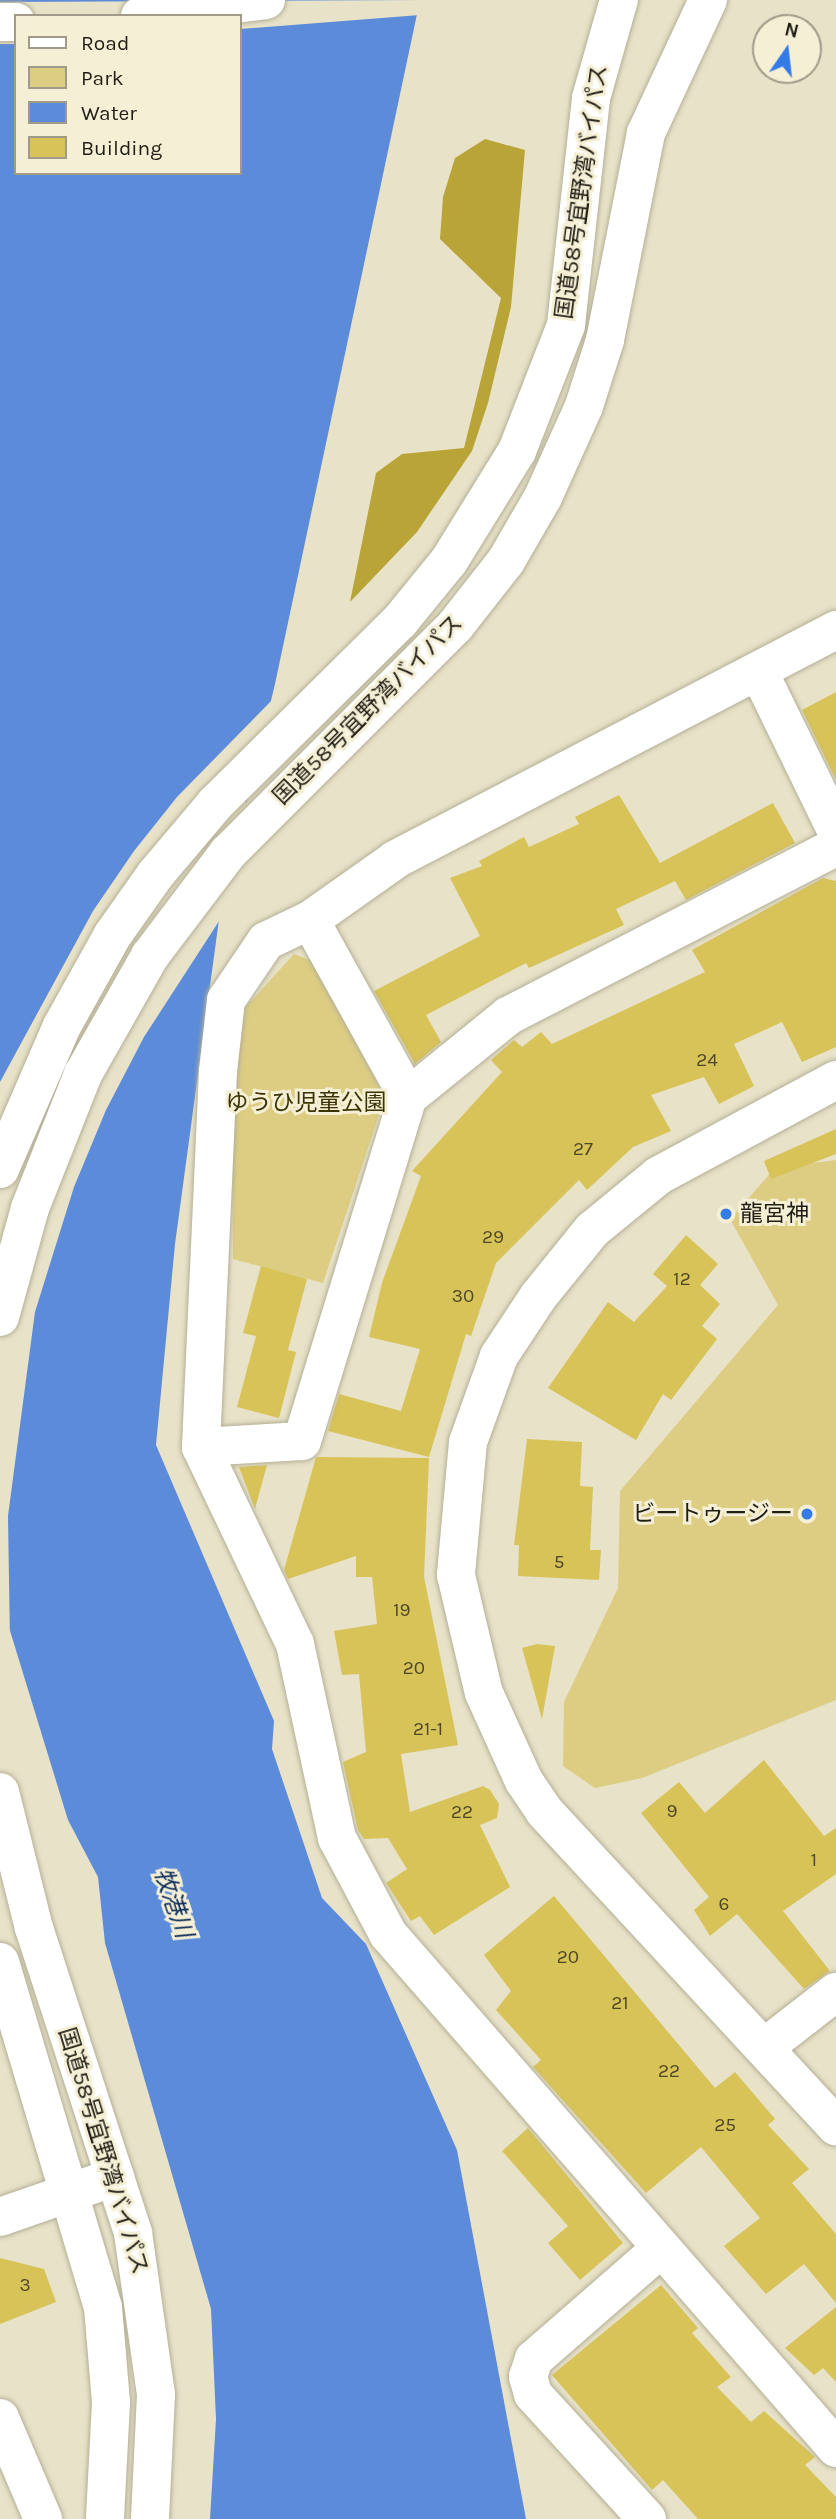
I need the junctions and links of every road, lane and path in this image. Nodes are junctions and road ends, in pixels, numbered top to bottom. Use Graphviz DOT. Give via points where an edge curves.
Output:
graph roads {
  1 [pos="266,0"];
  2 [pos="619,0"];
  3 [pos="702,1"];
  4 [pos="156,14"];
  5 [pos="836,630"];
  6 [pos="760,674"];
  7 [pos="836,830"];
  8 [pos="836,847"];
  9 [pos="310,920"];
  10 [pos="836,1080"];
  11 [pos="408,1097"];
  12 [pos="0,1169"];
  13 [pos="0,1317"];
  14 [pos="201,1447"];
  15 [pos="2,1801"];
  16 [pos="0,1962"];
  17 [pos="836,1992"];
  18 [pos="765,2047"];
  19 [pos="836,2126"];
  20 [pos="116,2177"];
  21 [pos="74,2195"];
  22 [pos="0,2217"];
  23 [pos="659,2250"];
  24 [pos="0,2418"];
  25 [pos="833,2440"];
  26 [pos="43,2519"];
  27 [pos="105,2519"];
  28 [pos="150,2519"];
  29 [pos="648,2519"];
  1 -- 4 [label="main road"];
  2 -- 12 [label="main road, 国道58号宜野湾バイパス" via="592,98 566,325 527,429 491,499 400,621 215,804 112,936 51,1048"];
  3 -- 13 [label="main road, 国道58号宜野湾バイパス" via="646,133 597,368 543,497 506,561 455,626 228,853 116,1010 50,1154"];
  5 -- 6 [label="main road"];
  6 -- 7 [label="main road"];
  6 -- 9 [label="main road" via="395,860"];
  8 -- 11 [label="main road" via="508,1016"];
  9 -- 11 [label="main road"];
  9 -- 14 [label="main road" via="266,941 226,1000"];
  10 -- 18 [label="main road" via="657,1176 592,1230 499,1356 468,1442 458,1510 456,1576 471,1641 484,1693 524,1782 544,1811"];
  11 -- 14 [label="main road" via="302,1441"];
  14 -- 23 [label="main road" via="295,1644 337,1839 359,1885 387,1934"];
  15 -- 20 [label="main road, 国道58号宜野湾バイパス" via="34,1928"];
  16 -- 21 [label="main road, 国道58号宜野湾バイパス"];
  17 -- 18 [label="main road"];
  18 -- 19 [label="main road"];
  20 -- 21 [label="main road"];
  20 -- 28 [label="main road, 国道58号宜野湾バイパス" via="136,2246 153,2358"];
  21 -- 22 [label="main road"];
  21 -- 27 [label="main road, 国道58号宜野湾バイパス" via="94,2262 108,2355"];
  23 -- 25 [label="main road"];
  23 -- 29 [label="main road" via="534,2359 528,2377 533,2394"];
  24 -- 26 [label="main road"];
}
